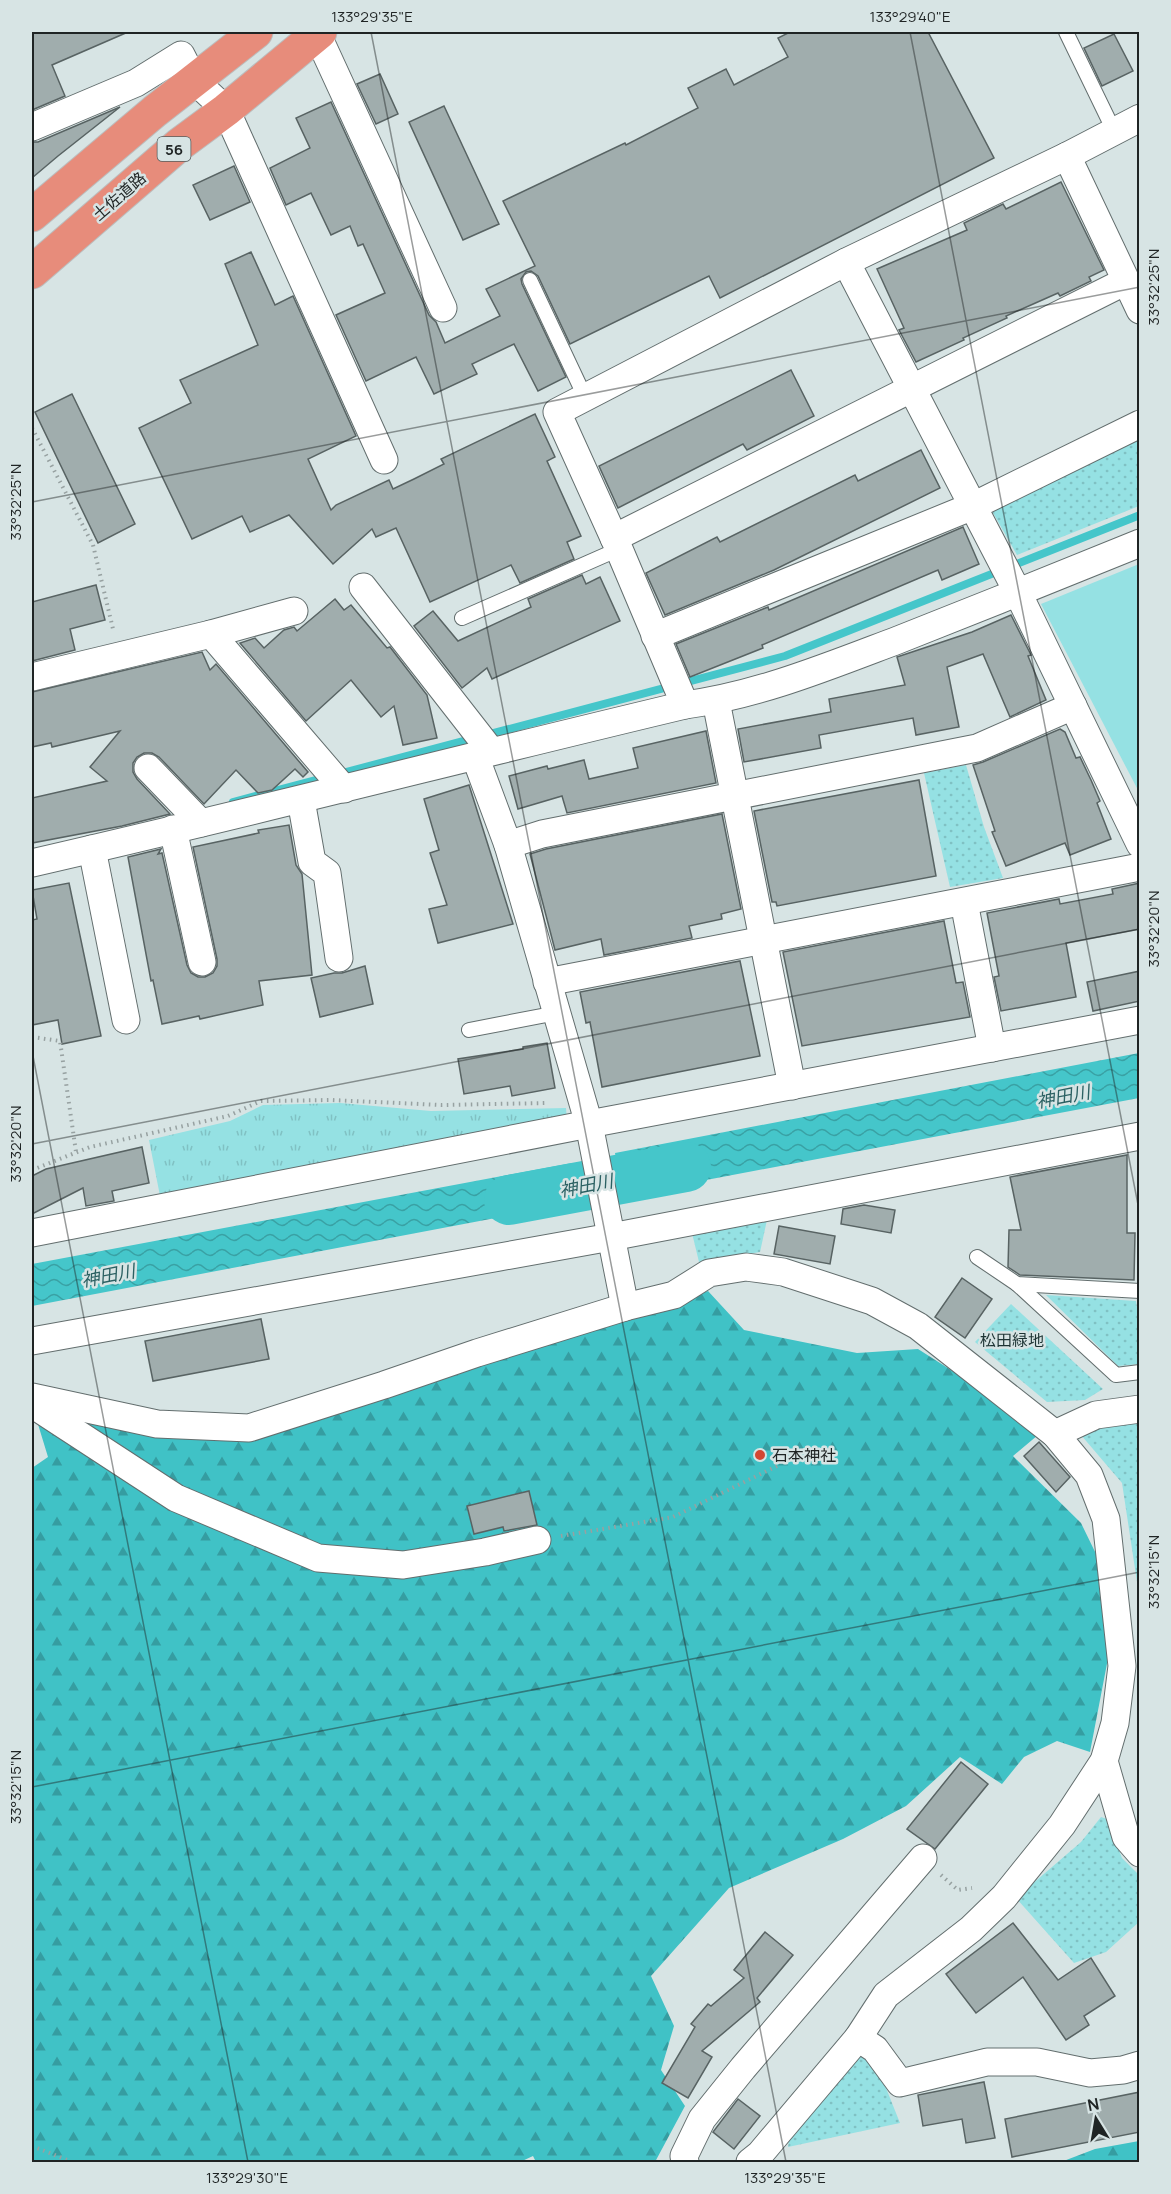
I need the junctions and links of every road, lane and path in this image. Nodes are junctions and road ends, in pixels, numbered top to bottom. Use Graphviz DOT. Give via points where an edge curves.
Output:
graph roads {
  1 [pos="256,32"];
  2 [pos="1066,32"];
  3 [pos="319,33"];
  4 [pos="194,80"];
  5 [pos="226,110"];
  6 [pos="1140,118"];
  7 [pos="32,126"];
  8 [pos="1114,131"];
  9 [pos="1067,156"];
  10 [pos="32,215"];
  11 [pos="846,262"];
  12 [pos="32,272"];
  13 [pos="530,280"];
  14 [pos="1126,281"];
  15 [pos="443,308"];
  16 [pos="1140,310"];
  17 [pos="912,388"];
  18 [pos="585,397"];
  19 [pos="1140,424"];
  20 [pos="32,428"];
  21 [pos="384,460"];
  22 [pos="973,506"];
  23 [pos="617,543"];
  24 [pos="1140,543"];
  25 [pos="1010,577"];
  26 [pos="363,587"];
  27 [pos="294,611"];
  28 [pos="462,618"];
  29 [pos="211,634"];
  30 [pos="655,636"];
  31 [pos="120,656"];
  32 [pos="32,677"];
  33 [pos="679,691"];
  34 [pos="716,701"];
  35 [pos="1073,706"];
  36 [pos="481,745"];
  37 [pos="148,768"];
  38 [pos="336,780"];
  39 [pos="735,796"];
  40 [pos="301,800"];
  41 [pos="190,820"];
  42 [pos="508,844"];
  43 [pos="1140,844"];
  44 [pos="92,849"];
  45 [pos="32,863"];
  46 [pos="1140,867"];
  47 [pos="964,902"];
  48 [pos="763,940"];
  49 [pos="339,958"];
  50 [pos="202,962"];
  51 [pos="547,982"];
  52 [pos="557,1013"];
  53 [pos="126,1020"];
  54 [pos="1140,1020"];
  55 [pos="469,1030"];
  56 [pos="32,1037"];
  57 [pos="992,1048"];
  58 [pos="792,1086"];
  59 [pos="588,1123"];
  60 [pos="1140,1136"];
  61 [pos="76,1152"];
  62 [pos="32,1170"];
  63 [pos="610,1231"];
  64 [pos="32,1233"];
  65 [pos="977,1257"];
  66 [pos="1017,1284"];
  67 [pos="1140,1291"];
  68 [pos="625,1308"];
  69 [pos="32,1341"];
  70 [pos="1140,1372"];
  71 [pos="32,1397"];
  72 [pos="32,1404"];
  73 [pos="1140,1409"];
  74 [pos="1054,1434"];
  75 [pos="779,1466"];
  76 [pos="537,1540"];
  77 [pos="1104,1761"];
  78 [pos="1140,1853"];
  79 [pos="923,1858"];
  80 [pos="1018,1880"];
  81 [pos="858,2038"];
  82 [pos="1140,2065"];
  83 [pos="32,2146"];
  84 [pos="72,2163"];
  85 [pos="685,2163"];
  86 [pos="750,2163"];
  1 -- 4 [label="highway, 56"];
  2 -- 8 [label="lane"];
  3 -- 5 [label="highway, 土佐道路 / 56"];
  3 -- 15 [label="street"];
  4 -- 5 [label="street"];
  4 -- 7 [label="street" via="181,55 136,83"];
  4 -- 10 [label="highway, 56"];
  5 -- 12 [label="highway, 土佐道路 / 56" via="180,144"];
  5 -- 21 [label="street"];
  6 -- 8 [label="street"];
  8 -- 9 [label="street"];
  9 -- 11 [label="street"];
  9 -- 14 [label="street"];
  11 -- 17 [label="street"];
  11 -- 18 [label="street"];
  13 -- 18 [label="lane"];
  14 -- 16 [label="street"];
  14 -- 17 [label="street"];
  17 -- 22 [label="street"];
  17 -- 23 [label="street"];
  18 -- 23 [label="street" via="557,412"];
  19 -- 22 [label="street"];
  20 -- 31 [label="path" via="93,545"];
  22 -- 25 [label="street"];
  22 -- 30 [label="street"];
  23 -- 28 [label="lane"];
  23 -- 30 [label="street"];
  24 -- 25 [label="street"];
  25 -- 34 [label="street" via="808,675"];
  25 -- 35 [label="street"];
  26 -- 36 [label="street"];
  27 -- 29 [label="street"];
  29 -- 31 [label="street"];
  29 -- 38 [label="street"];
  30 -- 33 [label="street"];
  31 -- 32 [label="street"];
  33 -- 34 [label="street"];
  33 -- 36 [label="street"];
  34 -- 39 [label="street"];
  35 -- 39 [label="street" via="977,748"];
  35 -- 43 [label="street"];
  36 -- 38 [label="street"];
  36 -- 42 [label="street"];
  37 -- 41 [label="street"];
  38 -- 40 [label="street"];
  39 -- 42 [label="street"];
  39 -- 48 [label="street"];
  40 -- 41 [label="street"];
  40 -- 49 [label="street" via="312,862 327,873"];
  41 -- 44 [label="street"];
  41 -- 50 [label="street"];
  42 -- 51 [label="street"];
  44 -- 45 [label="street"];
  44 -- 53 [label="street"];
  46 -- 47 [label="street"];
  47 -- 48 [label="street"];
  47 -- 57 [label="street"];
  48 -- 51 [label="street"];
  48 -- 58 [label="street"];
  51 -- 52 [label="street"];
  52 -- 55 [label="lane"];
  52 -- 59 [label="street"];
  54 -- 57 [label="street"];
  56 -- 61 [label="path" via="60,1041"];
  57 -- 58 [label="street"];
  58 -- 59 [label="street"];
  59 -- 61 [label="path" via="442,1105 261,1101 228,1116"];
  59 -- 63 [label="street"];
  59 -- 64 [label="street"];
  60 -- 63 [label="street"];
  61 -- 62 [label="path"];
  63 -- 68 [label="street"];
  63 -- 69 [label="street"];
  65 -- 66 [label="lane"];
  66 -- 67 [label="lane"];
  66 -- 70 [label="lane" via="1116,1375"];
  68 -- 71 [label="street" via="249,1428 157,1424"];
  68 -- 74 [label="street" via="674,1295 709,1273 746,1267 783,1272 872,1301 918,1326"];
  72 -- 76 [label="street" via="176,1498 318,1558 403,1565"];
  73 -- 74 [label="street" via="1096,1415"];
  74 -- 77 [label="street" via="1089,1475 1106,1519 1122,1666 1115,1723"];
  75 -- 76 [label="path" via="673,1517"];
  77 -- 78 [label="street" via="1126,1837"];
  77 -- 80 [label="street" via="1062,1825"];
  79 -- 80 [label="path" via="958,1890"];
  79 -- 85 [label="street" via="702,2119 684,2156"];
  80 -- 81 [label="street" via="971,1929 886,1995"];
  81 -- 82 [label="street" via="875,2049 900,2084 987,2062 1037,2062 1090,2073"];
  81 -- 86 [label="street"];
  83 -- 84 [label="path"];
}
